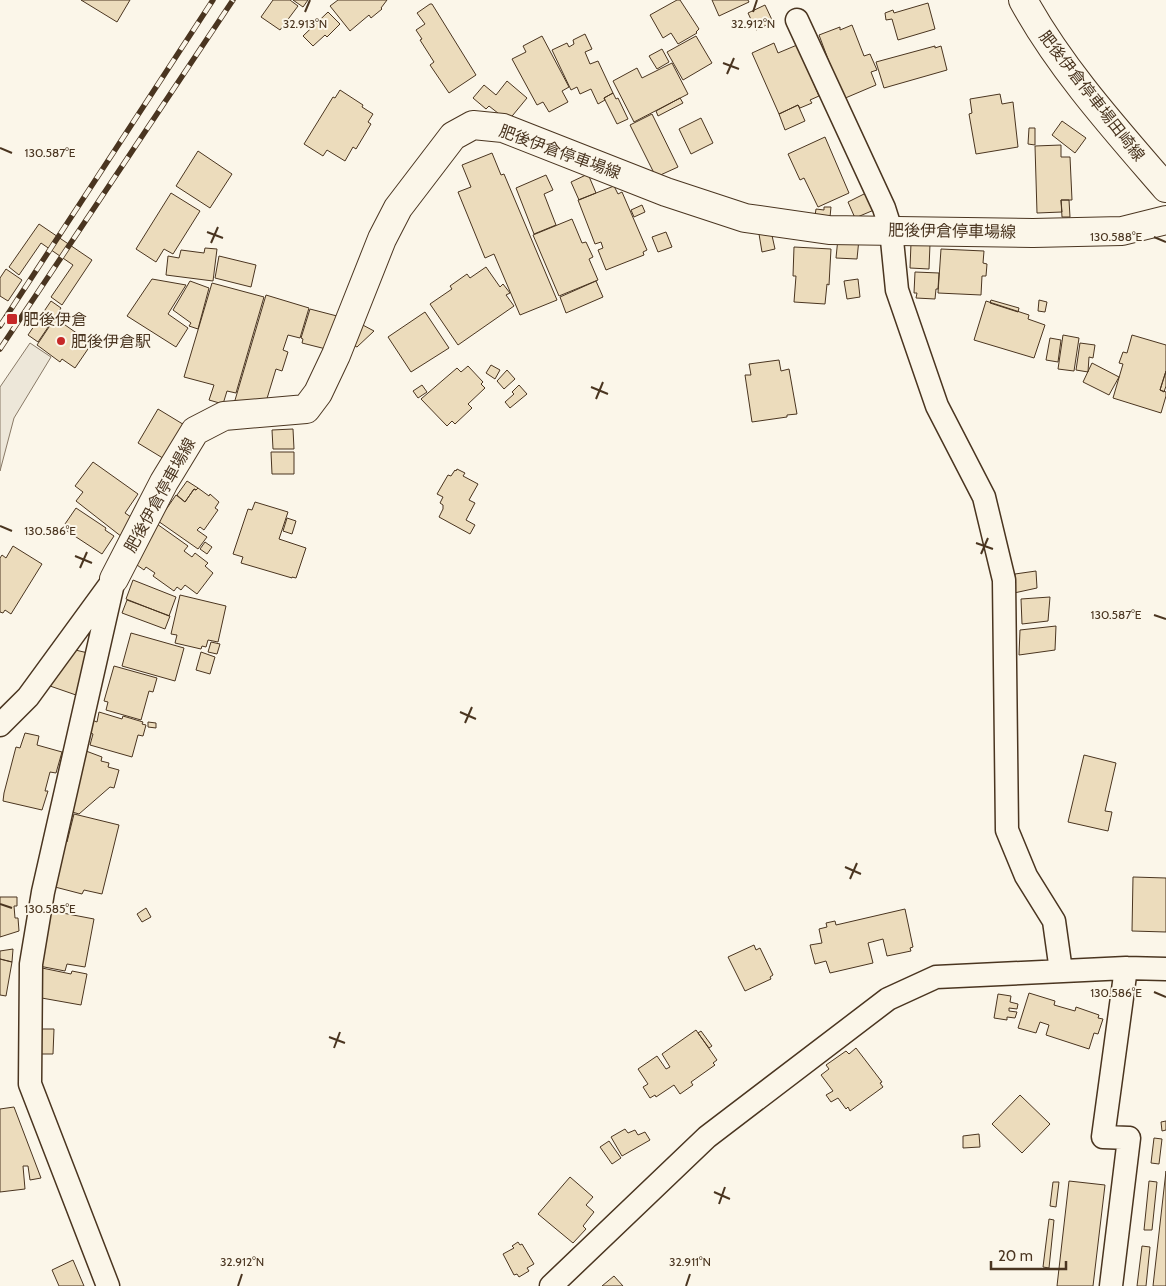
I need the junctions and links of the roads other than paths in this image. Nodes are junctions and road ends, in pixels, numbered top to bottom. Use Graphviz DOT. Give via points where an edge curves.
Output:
graph roads {
  1 [pos="1023,0"];
  2 [pos="797,20"];
  3 [pos="1166,188"];
  4 [pos="1166,220"];
  5 [pos="891,230"];
  6 [pos="114,579"];
  7 [pos="0,725"];
  8 [pos="1126,968"];
  9 [pos="1166,969"];
  10 [pos="1061,971"];
  11 [pos="108,1286"];
  12 [pos="551,1286"];
  13 [pos="1111,1286"];
  1 -- 3 [label="main road, 肥後伊倉停車場田崎線" via="1036,24 1100,112"];
  2 -- 5 [label="street" via="884,208"];
  4 -- 5 [label="main road, 肥後伊倉停車場線" via="1122,231"];
  5 -- 6 [label="main road, 肥後伊倉停車場線" via="829,230 745,218 666,192 503,128 473,125 453,136 398,208 382,239 336,355 318,393 306,409 224,416 196,431 164,482"];
  5 -- 10 [label="street" via="897,290 937,406 984,497 1004,580 1008,830 1026,876 1054,921"];
  6 -- 7 [label="street" via="28,697"];
  6 -- 11 [label="street" via="43,892 31,964 30,1084"];
  8 -- 9 [label="street"];
  8 -- 10 [label="street"];
  8 -- 13 [label="street" via="1103,1137 1128,1138"];
  10 -- 12 [label="street" via="936,978 888,999 707,1137"];
}
